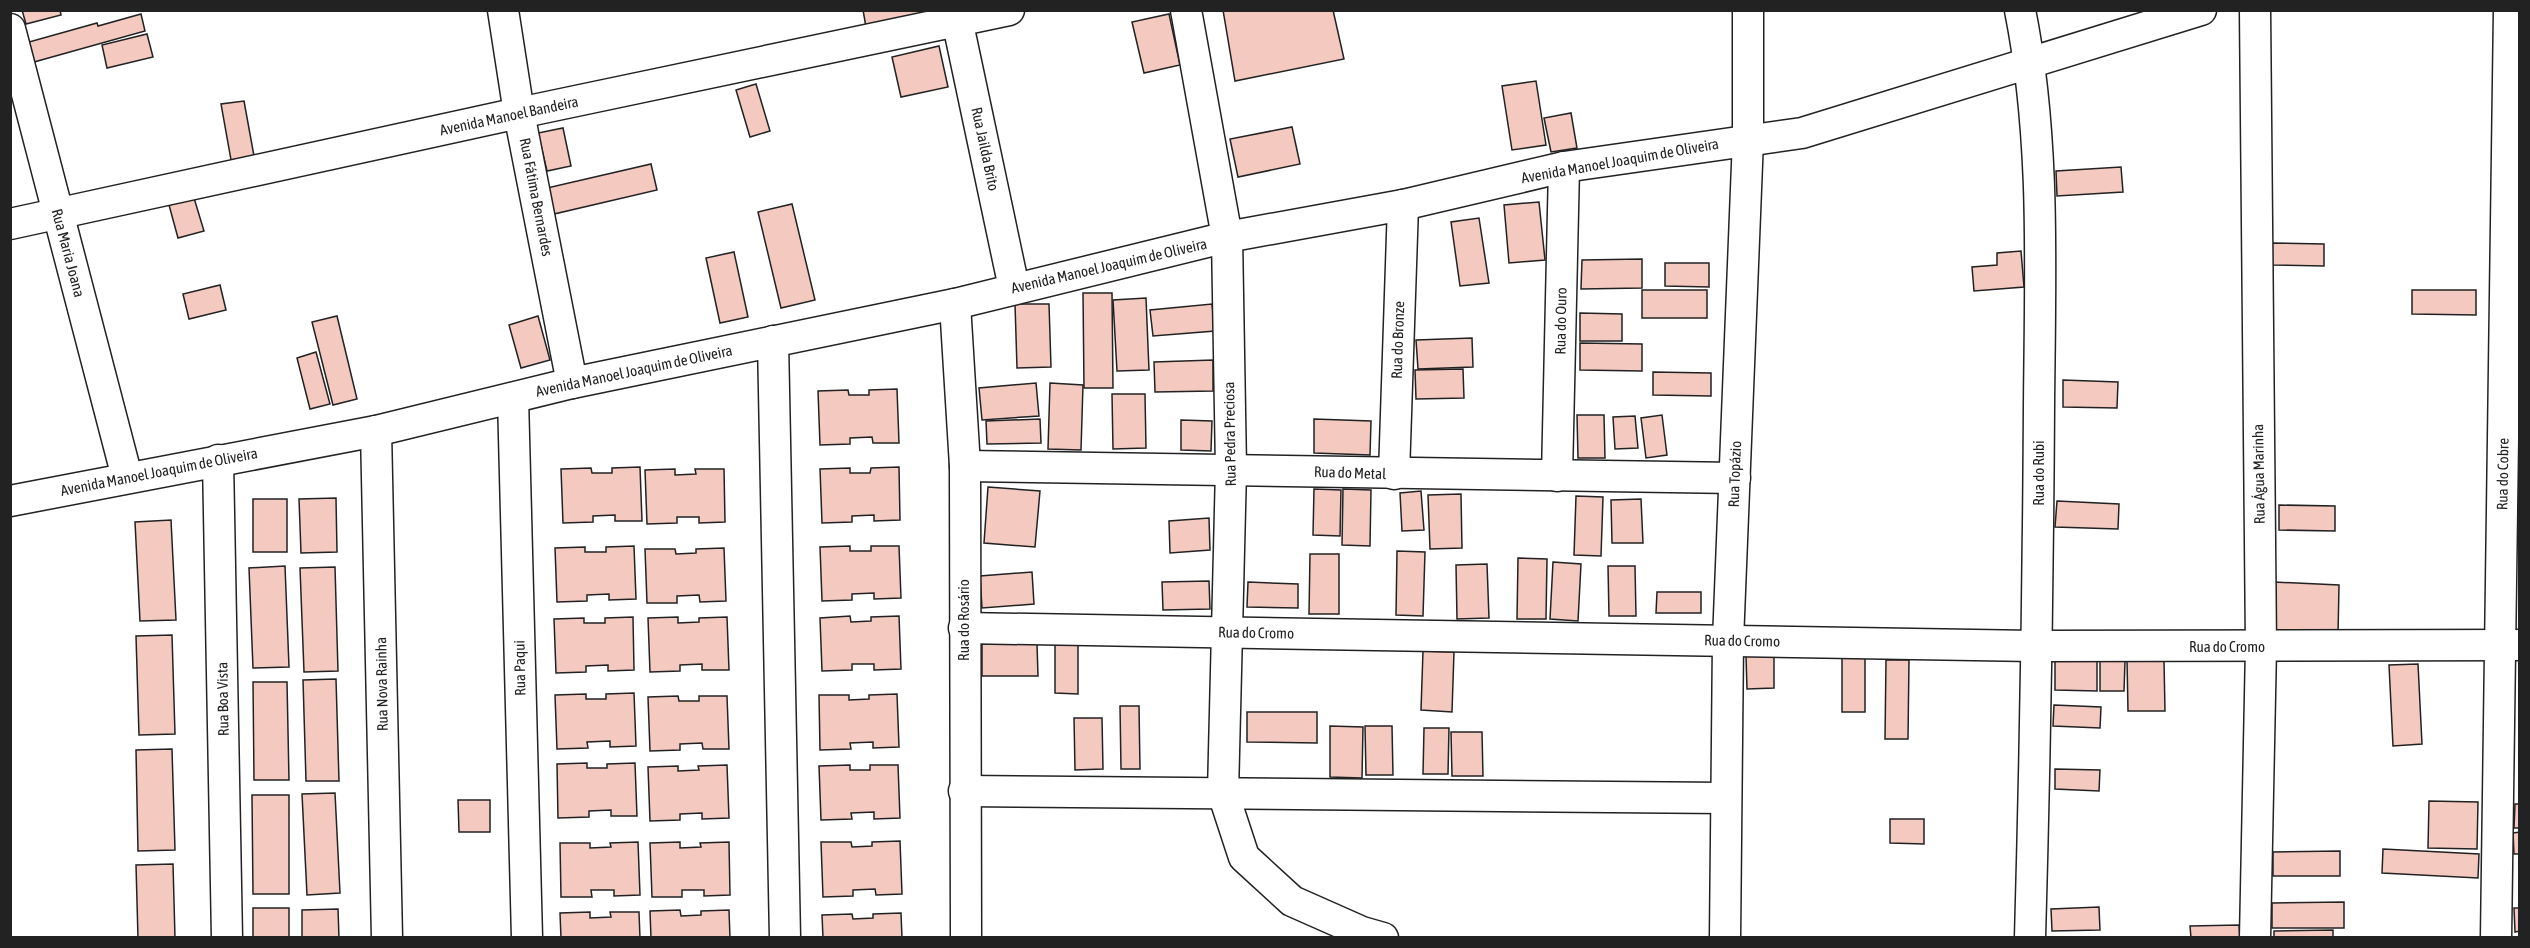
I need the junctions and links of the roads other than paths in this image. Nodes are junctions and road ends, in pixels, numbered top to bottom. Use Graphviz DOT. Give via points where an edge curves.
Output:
graph roads {
  1 [pos="503,10"];
  2 [pos="1009,10"];
  3 [pos="1186,10"];
  4 [pos="1748,10"];
  5 [pos="2020,10"];
  6 [pos="2200,10"];
  7 [pos="2254,10"];
  8 [pos="2509,10"];
  9 [pos="956,16"];
  10 [pos="10,29"];
  11 [pos="2031,64"];
  12 [pos="519,113"];
  13 [pos="1748,140"];
  14 [pos="1564,167"];
  15 [pos="1402,205"];
  16 [pos="58,213"];
  17 [pos="10,224"];
  18 [pos="1227,237"];
  19 [pos="1014,288"];
  20 [pos="955,304"];
  21 [pos="773,341"];
  22 [pos="572,383"];
  23 [pos="513,398"];
  24 [pos="376,431"];
  25 [pos="218,460"];
  26 [pos="965,466"];
  27 [pos="1231,469"];
  28 [pos="1394,474"];
  29 [pos="1557,476"];
  30 [pos="127,477"];
  31 [pos="1735,478"];
  32 [pos="10,501"];
  33 [pos="964,628"];
  34 [pos="1228,633"];
  35 [pos="1728,641"];
  36 [pos="2510,645"];
  37 [pos="2037,646"];
  38 [pos="2261,647"];
  39 [pos="964,791"];
  40 [pos="1223,793"];
  41 [pos="1725,798"];
  42 [pos="1369,936"];
  43 [pos="227,938"];
  44 [pos="387,938"];
  45 [pos="527,938"];
  46 [pos="784,938"];
  47 [pos="966,938"];
  48 [pos="1725,938"];
  49 [pos="2031,938"];
  50 [pos="2255,938"];
  51 [pos="2496,938"];
  1 -- 12 [label="street, Rua Fátima Bernardes"];
  2 -- 9 [label="street, Avenida Manoel Bandeira"];
  3 -- 18 [label="street, Rua Pedra Preciosa"];
  4 -- 13 [label="street, Rua Topázio"];
  5 -- 11 [label="street, Rua do Rubi"];
  6 -- 11 [label="street, Avenida Manoel Joaquim de Oliveira"];
  7 -- 38 [label="street, Rua Água Marinha"];
  8 -- 36 [label="street, Rua do Cobre"];
  9 -- 12 [label="street, Avenida Manoel Bandeira"];
  9 -- 19 [label="street, Rua Jailda Brito"];
  10 -- 16 [label="street, Rua Maria Joana"];
  11 -- 13 [label="street, Avenida Manoel Joaquim de Oliveira" via="1802,133"];
  11 -- 37 [label="street, Rua do Rubi" via="2038,167 2040,302"];
  12 -- 16 [label="street, Avenida Manoel Bandeira"];
  12 -- 22 [label="street, Rua Fátima Bernardes"];
  13 -- 14 [label="street, Avenida Manoel Joaquim de Oliveira"];
  13 -- 31 [label="street, Rua Topázio"];
  14 -- 15 [label="street, Avenida Manoel Joaquim de Oliveira"];
  14 -- 29 [label="street, Rua do Ouro"];
  15 -- 18 [label="street, Avenida Manoel Joaquim de Oliveira"];
  15 -- 28 [label="street, Rua do Bronze"];
  16 -- 17 [label="street, Avenida Manoel Bandeira"];
  16 -- 30 [label="street, Rua Maria Joana"];
  18 -- 19 [label="street, Avenida Manoel Joaquim de Oliveira"];
  18 -- 27 [label="street, Rua Pedra Preciosa"];
  19 -- 20 [label="street, Avenida Manoel Joaquim de Oliveira"];
  20 -- 21 [label="street, Avenida Manoel Joaquim de Oliveira"];
  20 -- 26 [label="street, Rua do Rosário"];
  21 -- 22 [label="street, Avenida Manoel Joaquim de Oliveira"];
  21 -- 46 [label="street"];
  22 -- 23 [label="street, Avenida Manoel Joaquim de Oliveira"];
  23 -- 24 [label="street, Avenida Manoel Joaquim de Oliveira"];
  23 -- 45 [label="street, Rua Paqui"];
  24 -- 25 [label="street, Avenida Manoel Joaquim de Oliveira"];
  24 -- 44 [label="street, Rua Nova Rainha"];
  25 -- 30 [label="street, Avenida Manoel Joaquim de Oliveira"];
  25 -- 43 [label="street, Rua Boa Vista"];
  26 -- 27 [label="street, Rua do Metal"];
  26 -- 33 [label="street, Rua do Rosário"];
  27 -- 28 [label="street, Rua do Metal"];
  27 -- 34 [label="street, Rua Pedra Preciosa"];
  28 -- 29 [label="street, Rua do Metal"];
  29 -- 31 [label="street, Rua do Metal"];
  30 -- 32 [label="street, Avenida Manoel Joaquim de Oliveira"];
  31 -- 35 [label="street, Rua Topázio"];
  33 -- 34 [label="street, Rua do Cromo"];
  33 -- 39 [label="street, Rua do Rosário"];
  34 -- 35 [label="street, Rua do Cromo"];
  34 -- 40 [label="street, Rua Pedra Preciosa"];
  35 -- 37 [label="street, Rua do Cromo"];
  35 -- 41 [label="street, Rua Topázio"];
  36 -- 38 [label="street, Rua do Cromo"];
  36 -- 51 [label="street, Rua do Cobre"];
  37 -- 38 [label="street, Rua do Cromo"];
  37 -- 49 [label="street, Rua do Rubi"];
  38 -- 50 [label="street, Rua Água Marinha"];
  39 -- 40 [label="street"];
  39 -- 47 [label="street, Rua do Rosário"];
  40 -- 41 [label="street"];
  40 -- 42 [label="street, Rua Pedra Preciosa" via="1244,857 1292,901"];
  41 -- 48 [label="street, Rua Topázio"];
}
